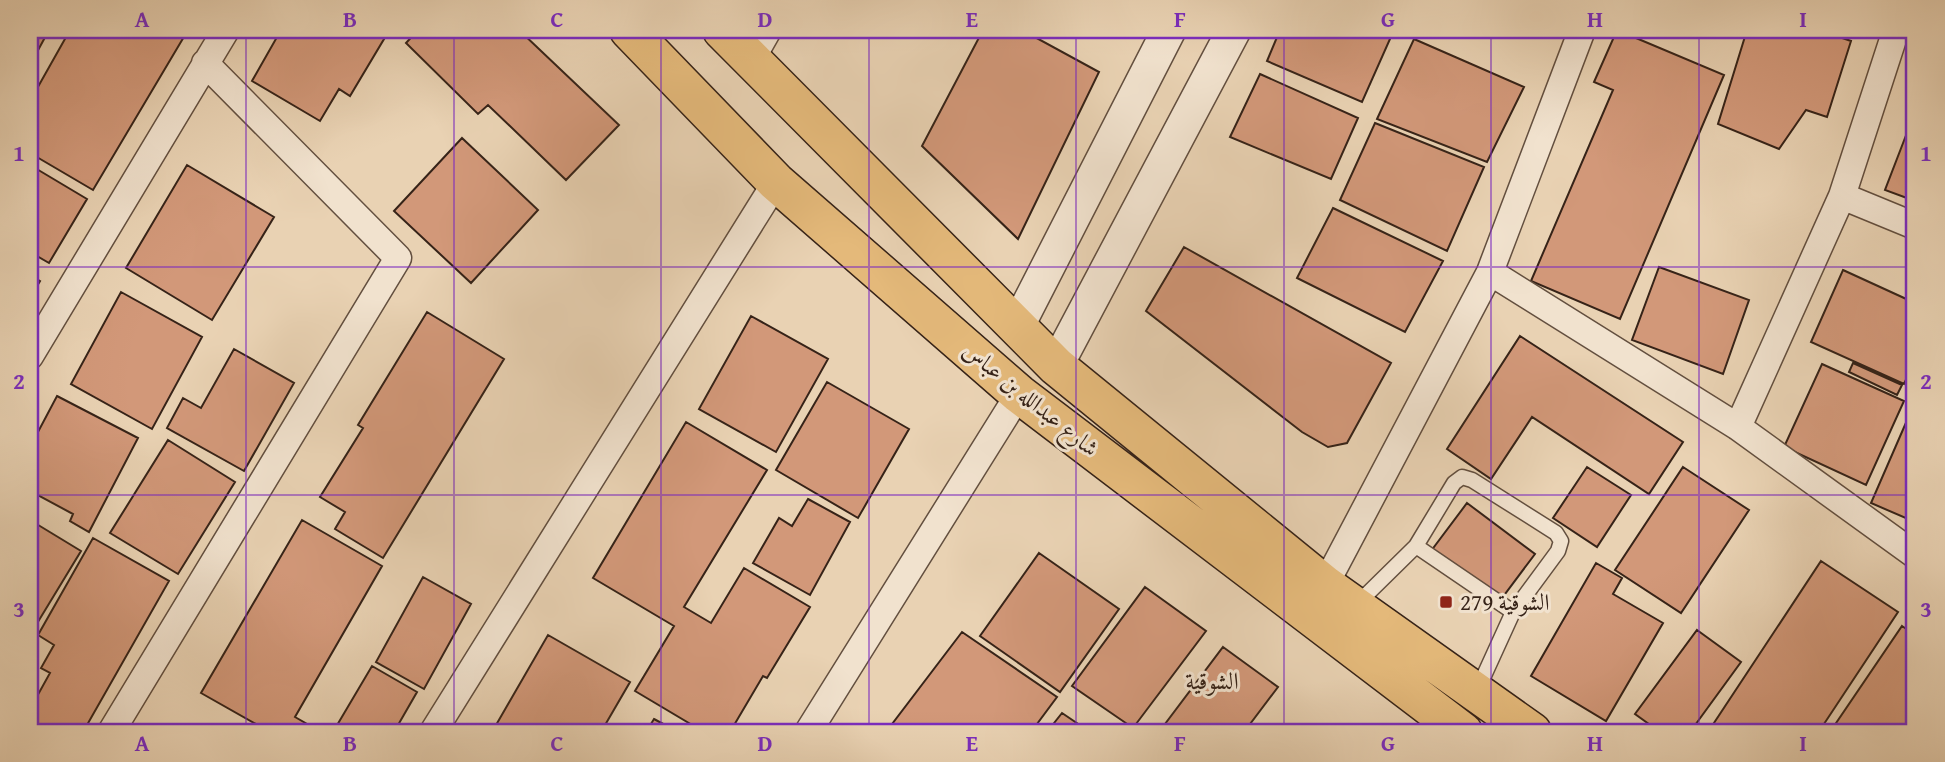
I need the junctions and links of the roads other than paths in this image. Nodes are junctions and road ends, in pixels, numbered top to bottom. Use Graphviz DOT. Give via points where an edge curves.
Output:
graph roads {
  1 [pos="226,30"];
  2 [pos="629,30"];
  3 [pos="722,30"];
  4 [pos="1170,30"];
  5 [pos="1234,30"];
  6 [pos="1583,30"];
  7 [pos="1896,30"];
  8 [pos="760,45"];
  9 [pos="205,63"];
  10 [pos="776,182"];
  11 [pos="1842,196"];
  12 [pos="1915,226"];
  13 [pos="1490,272"];
  14 [pos="1017,327"];
  15 [pos="30,356"];
  16 [pos="1056,366"];
  17 [pos="1019,394"];
  18 [pos="1738,427"];
  19 [pos="1416,546"];
  20 [pos="1915,555"];
  21 [pos="1340,596"];
  22 [pos="1513,612"];
  23 [pos="1476,692"];
  24 [pos="111,732"];
  25 [pos="433,732"];
  26 [pos="808,732"];
  27 [pos="1463,732"];
  28 [pos="1532,732"];
  1 -- 9 [label="street"];
  2 -- 10 [label="main road, شارع عبدالله بن عباس"];
  3 -- 8 [label="main road, شارع عبدالله بن عباس"];
  4 -- 14 [label="street"];
  5 -- 16 [label="street"];
  6 -- 13 [label="street"];
  7 -- 11 [label="street"];
  8 -- 14 [label="main road, شارع عبدالله بن عباس"];
  9 -- 15 [label="street"];
  9 -- 24 [label="street" via="398,258"];
  10 -- 17 [label="main road, شارع عبدالله بن عباس"];
  10 -- 25 [label="street"];
  11 -- 12 [label="street"];
  11 -- 18 [label="street"];
  13 -- 18 [label="street"];
  13 -- 21 [label="street"];
  14 -- 16 [label="main road, شارع عبدالله بن عباس"];
  16 -- 21 [label="main road, شارع عبدالله بن عباس"];
  17 -- 26 [label="street"];
  17 -- 27 [label="main road, شارع عبدالله بن عباس"];
  18 -- 20 [label="street"];
  19 -- 21 [label="lane"];
  19 -- 22 [label="lane"];
  19 -- 22 [label="lane" via="1462,477 1556,533 1561,541 1558,551"];
  21 -- 23 [label="main road, شارع عبدالله بن عباس"];
  22 -- 23 [label="lane"];
  23 -- 28 [label="main road, شارع عبدالله بن عباس"];
}
